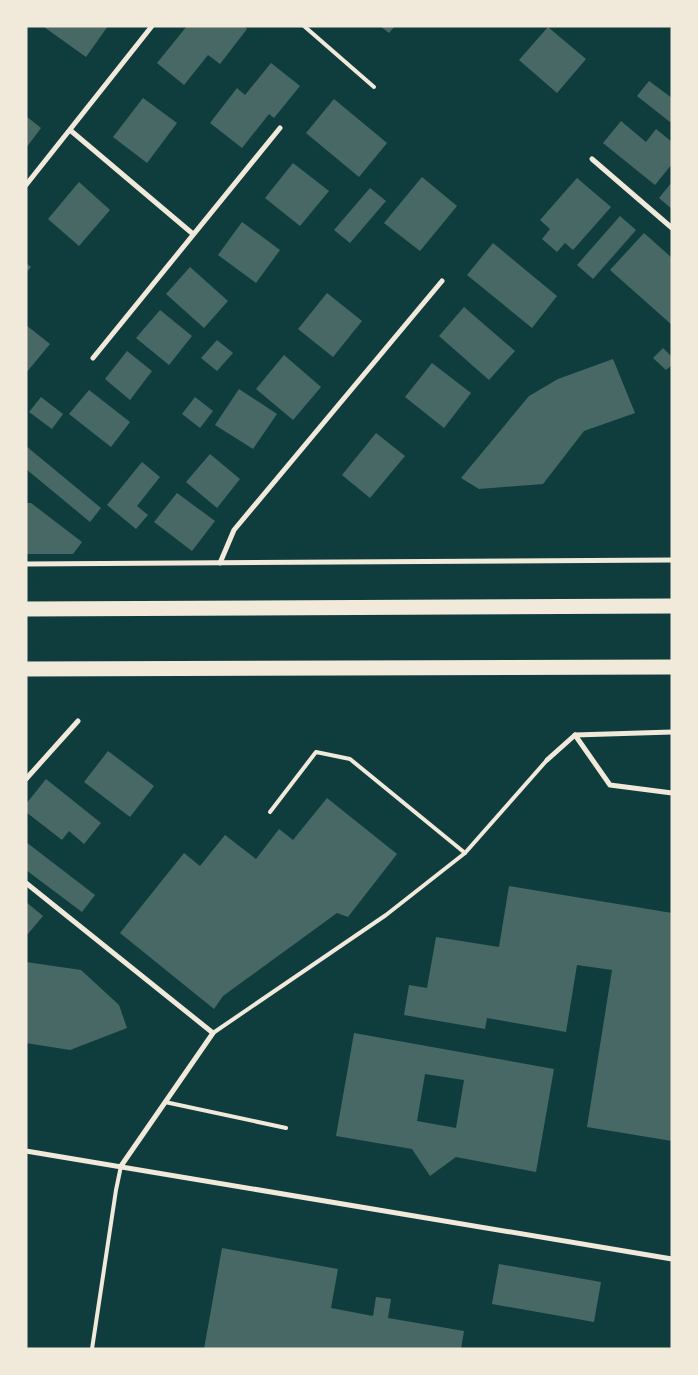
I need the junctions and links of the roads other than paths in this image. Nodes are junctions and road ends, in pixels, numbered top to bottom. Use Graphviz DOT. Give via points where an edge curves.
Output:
graph roads {
  1 [pos="152,26"];
  2 [pos="304,26"];
  3 [pos="374,88"];
  4 [pos="280,128"];
  5 [pos="70,130"];
  6 [pos="592,159"];
  7 [pos="26,185"];
  8 [pos="672,228"];
  9 [pos="193,234"];
  10 [pos="442,280"];
  11 [pos="93,358"];
  12 [pos="672,560"];
  13 [pos="220,563"];
  14 [pos="26,564"];
  15 [pos="672,606"];
  16 [pos="26,609"];
  17 [pos="672,667"];
  18 [pos="26,669"];
  19 [pos="78,721"];
  20 [pos="672,732"];
  21 [pos="575,735"];
  22 [pos="547,760"];
  23 [pos="26,780"];
  24 [pos="672,793"];
  25 [pos="270,812"];
  26 [pos="465,852"];
  27 [pos="26,883"];
  28 [pos="213,1033"];
  29 [pos="166,1102"];
  30 [pos="286,1128"];
  31 [pos="26,1151"];
  32 [pos="121,1166"];
  33 [pos="672,1259"];
  34 [pos="92,1349"];
  1 -- 5 [label="street"];
  2 -- 3 [label="lane"];
  4 -- 9 [label="street"];
  5 -- 7 [label="street"];
  5 -- 9 [label="street"];
  6 -- 8 [label="street"];
  9 -- 11 [label="street"];
  10 -- 13 [label="street" via="234,530"];
  12 -- 13 [label="street"];
  13 -- 14 [label="street"];
  15 -- 16 [label="highway"];
  17 -- 18 [label="highway"];
  19 -- 23 [label="street"];
  20 -- 21 [label="street"];
  21 -- 22 [label="street"];
  21 -- 24 [label="street" via="610,785"];
  22 -- 26 [label="lane"];
  25 -- 26 [label="lane" via="316,752 350,758"];
  26 -- 28 [label="lane" via="386,915"];
  27 -- 28 [label="street"];
  28 -- 29 [label="street"];
  29 -- 30 [label="lane"];
  29 -- 32 [label="street"];
  31 -- 32 [label="street"];
  32 -- 33 [label="street"];
  32 -- 34 [label="lane"];
}
